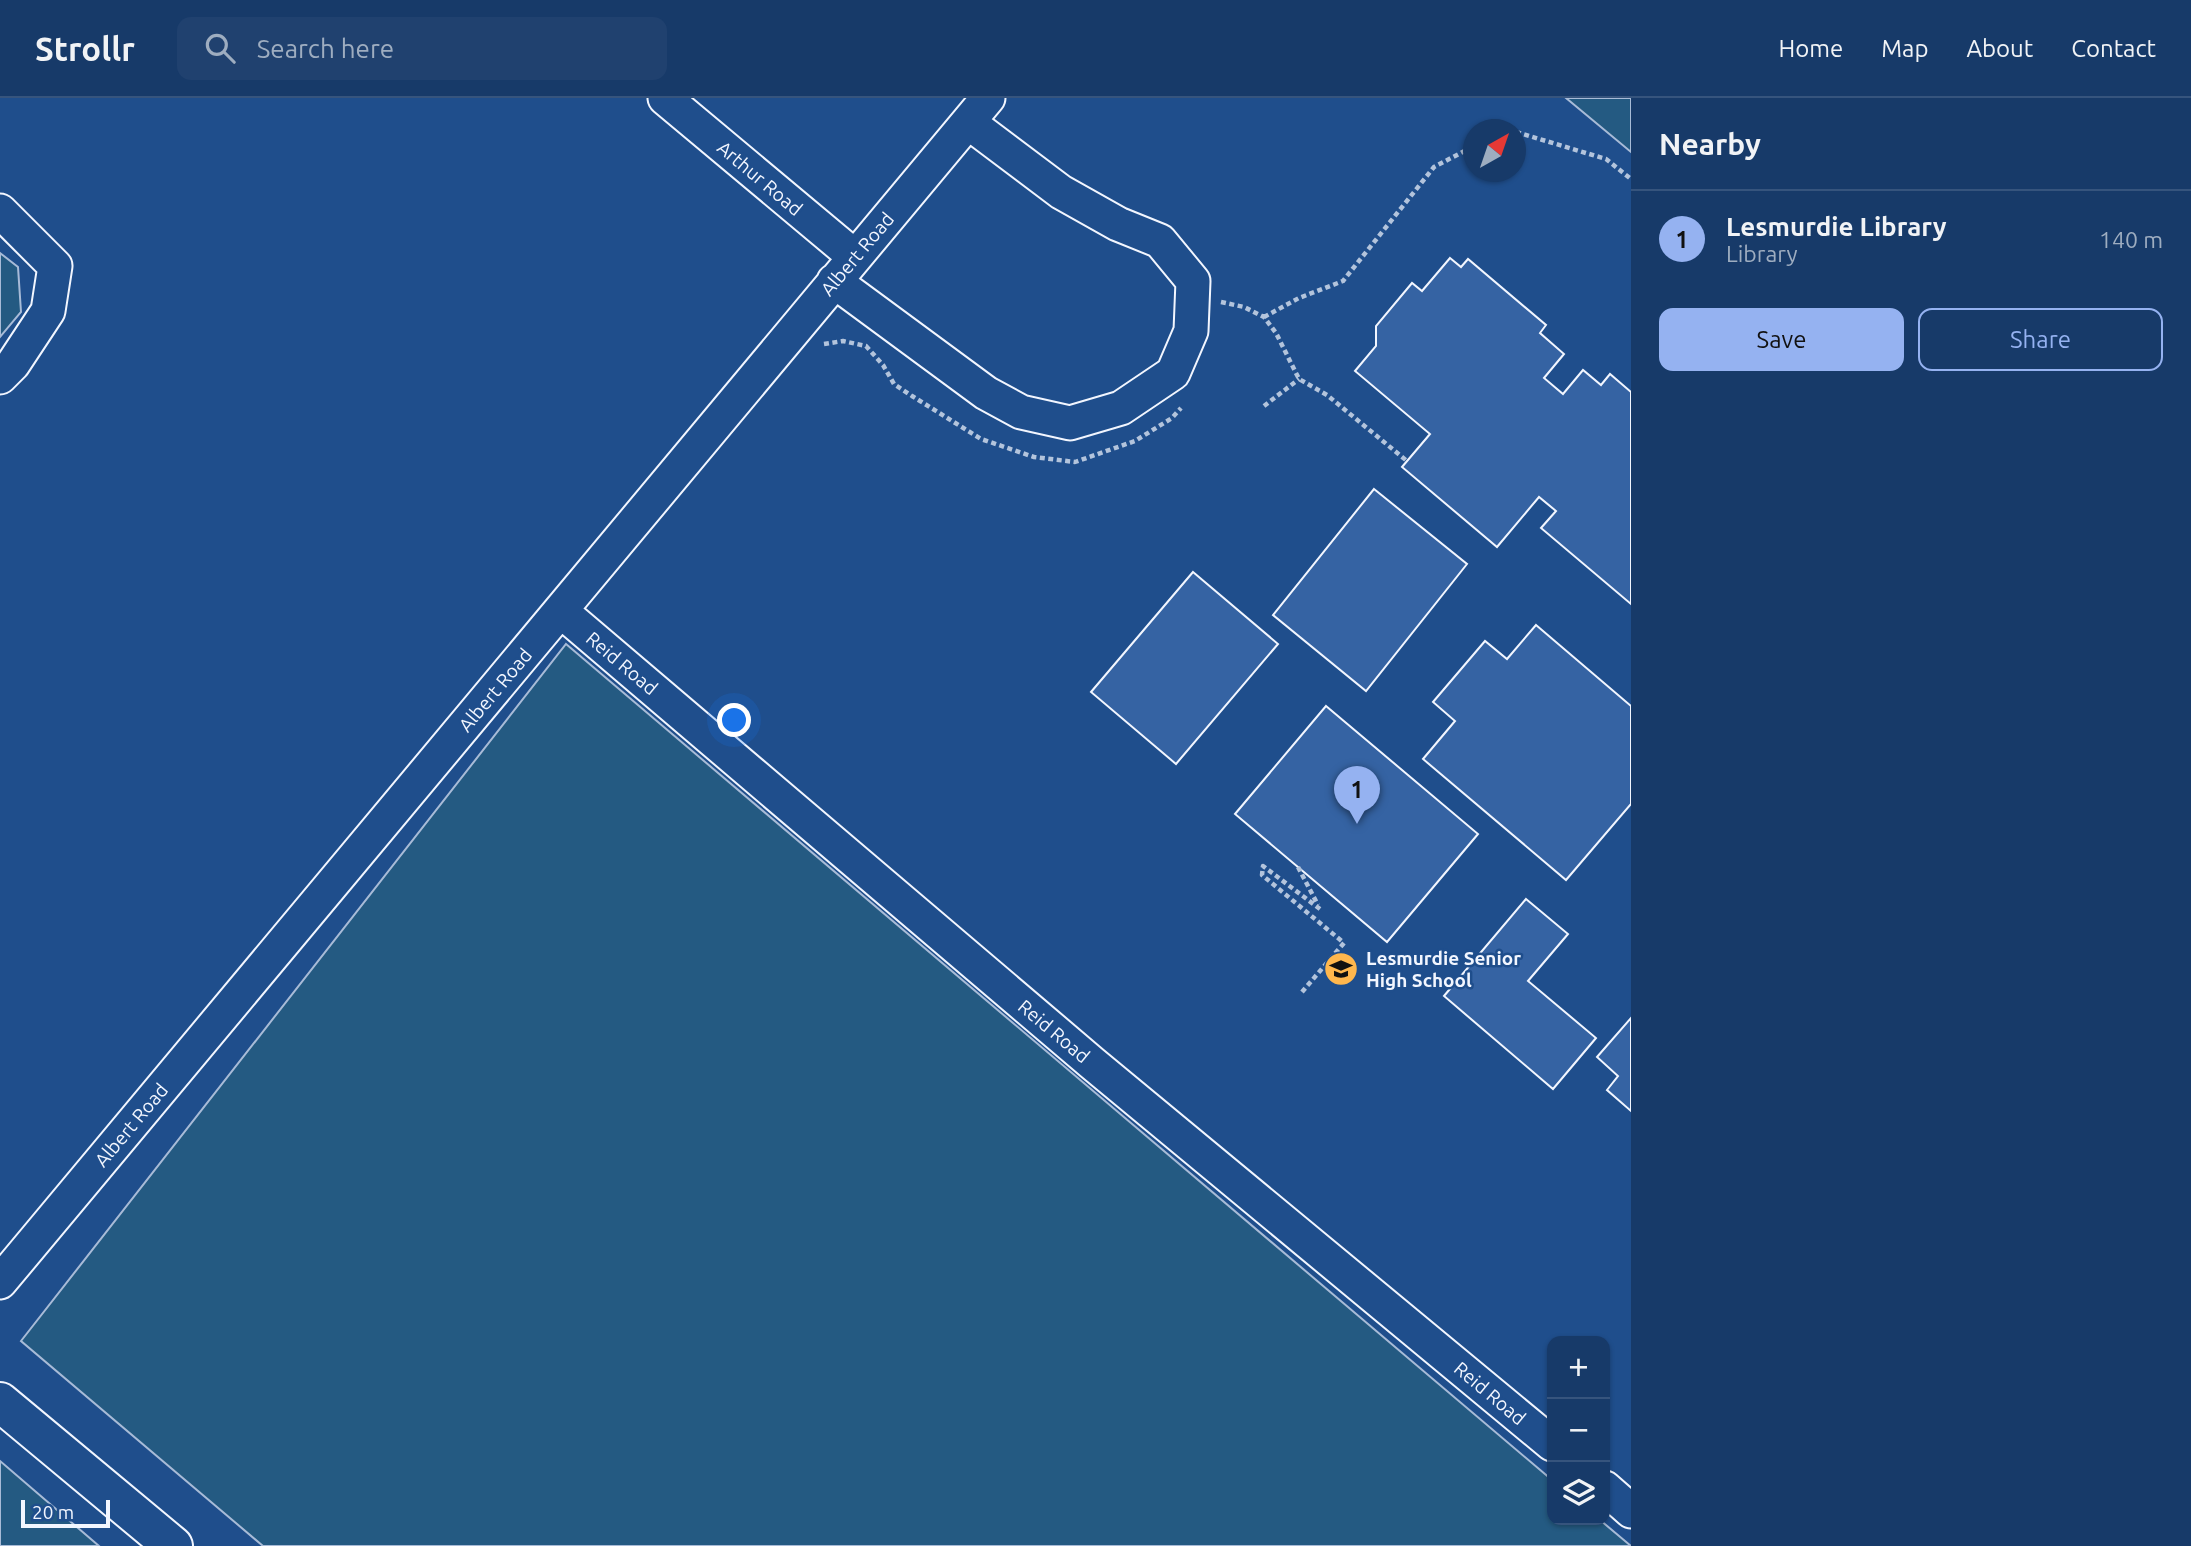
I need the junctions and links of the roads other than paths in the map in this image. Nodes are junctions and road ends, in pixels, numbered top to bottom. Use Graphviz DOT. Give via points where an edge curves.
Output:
graph roads {
  1 [pos="665,98"];
  2 [pos="978,110"];
  3 [pos="0,211"];
  4 [pos="845,269"];
  5 [pos="0,377"];
  6 [pos="561,611"];
  7 [pos="0,1282"];
  8 [pos="0,1402"];
  9 [pos="1547,1440"];
  10 [pos="1610,1492"];
  11 [pos="1631,1511"];
  12 [pos="173,1546"];
  1 -- 4 [label="street, Arthur Road"];
  2 -- 4 [label="street, Albert Road"];
  2 -- 4 [label="street, Arthur Road" via="1061,192 1160,241 1194,281 1191,331 1174,373 1121,408 1070,424 1021,412 986,393"];
  3 -- 5 [label="street" via="55,266 47,311"];
  4 -- 6 [label="street, Albert Road"];
  6 -- 7 [label="street, Albert Road"];
  6 -- 9 [label="street, Reid Road" via="1092,1063"];
  8 -- 12 [label="main road"];
  10 -- 11 [label="street"];
}
